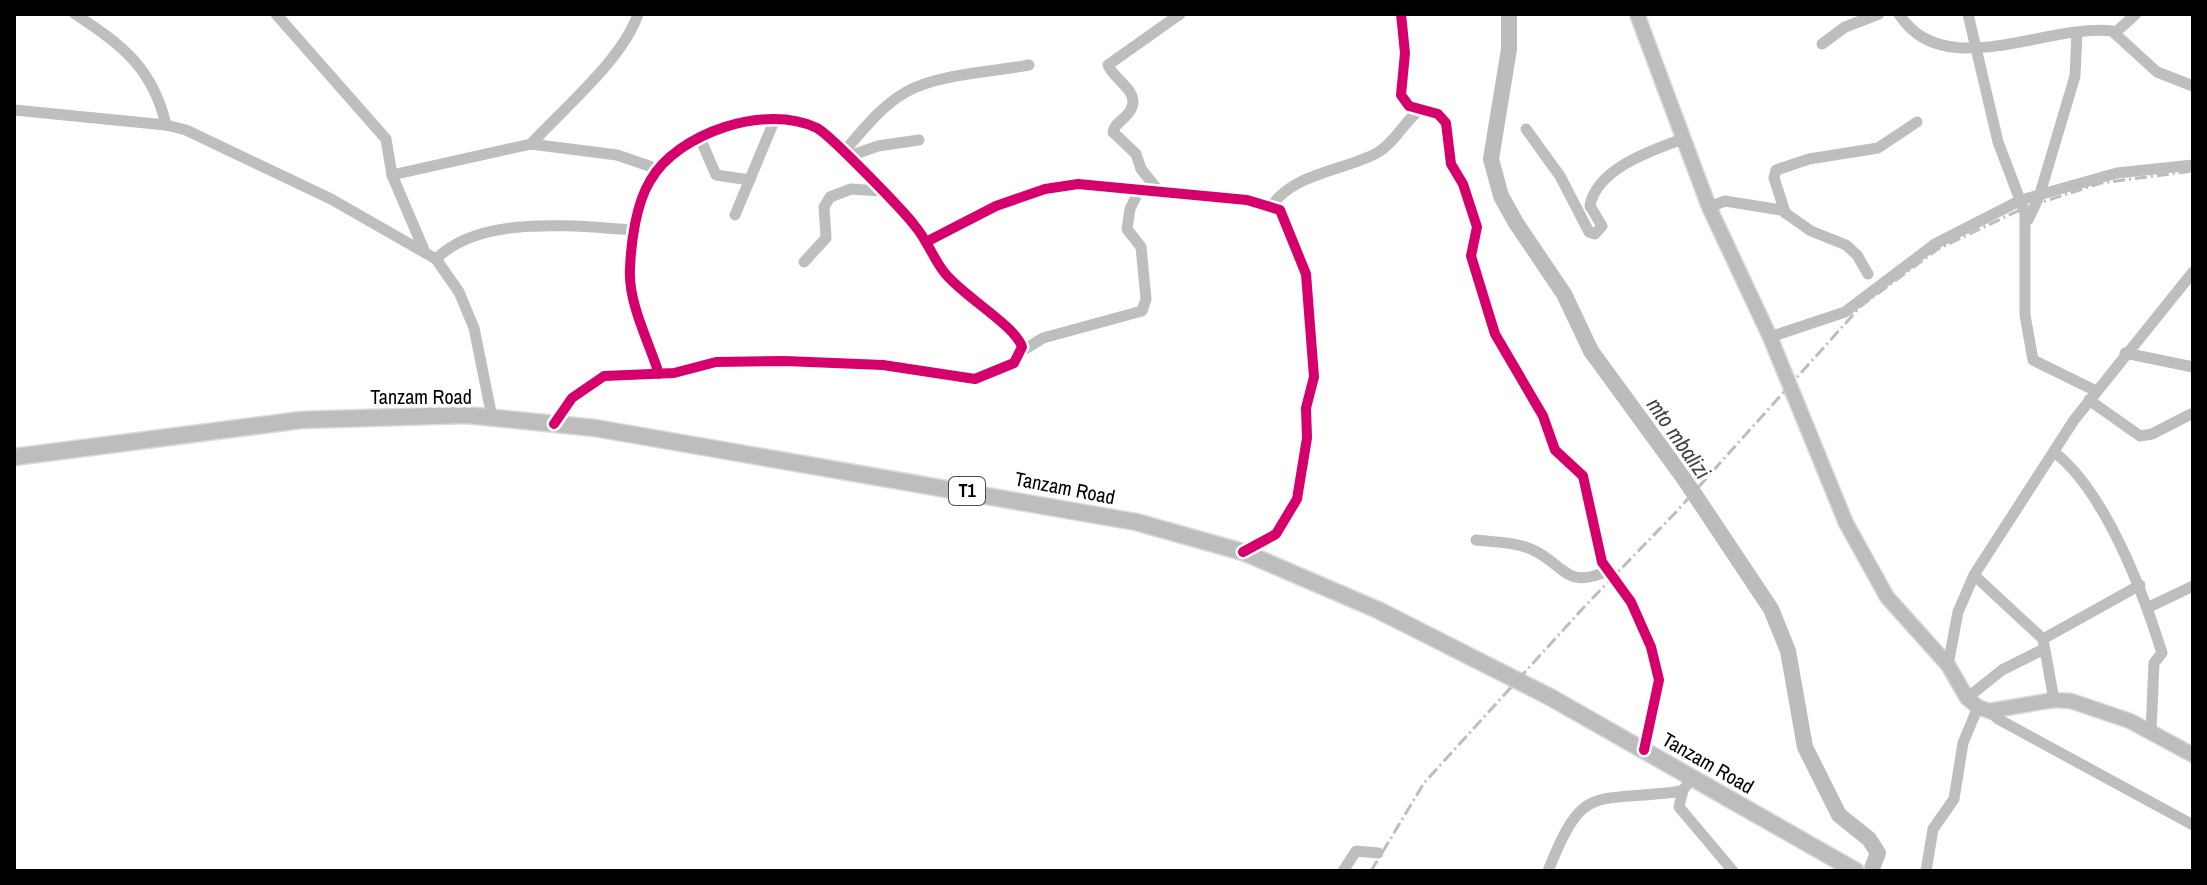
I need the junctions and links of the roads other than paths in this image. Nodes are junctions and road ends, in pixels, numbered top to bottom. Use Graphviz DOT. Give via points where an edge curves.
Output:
graph roads {
  1 [pos="75,14"];
  2 [pos="276,14"];
  3 [pos="638,14"];
  4 [pos="1180,14"];
  5 [pos="1401,14"];
  6 [pos="1879,14"];
  7 [pos="1899,14"];
  8 [pos="1968,14"];
  9 [pos="2136,14"];
  10 [pos="1640,15"];
  11 [pos="2116,32"];
  12 [pos="2077,33"];
  13 [pos="1822,44"];
  14 [pos="1974,47"];
  15 [pos="1029,65"];
  16 [pos="2193,86"];
  17 [pos="1421,109"];
  18 [pos="14,110"];
  19 [pos="775,119"];
  20 [pos="1917,122"];
  21 [pos="166,125"];
  22 [pos="1526,129"];
  23 [pos="700,138"];
  24 [pos="1683,139"];
  25 [pos="919,140"];
  26 [pos="531,144"];
  27 [pos="845,155"];
  28 [pos="2193,165"];
  29 [pos="658,169"];
  30 [pos="392,175"];
  31 [pos="750,180"];
  32 [pos="1140,188"];
  33 [pos="1157,189"];
  34 [pos="881,191"];
  35 [pos="2040,193"];
  36 [pos="2021,200"];
  37 [pos="1272,206"];
  38 [pos="1709,207"];
  39 [pos="1785,212"];
  40 [pos="735,215"];
  41 [pos="2026,225"];
  42 [pos="636,230"];
  43 [pos="926,242"];
  44 [pos="424,250"];
  45 [pos="436,259"];
  46 [pos="804,262"];
  47 [pos="2193,272"];
  48 [pos="1868,274"];
  49 [pos="1770,337"];
  50 [pos="1022,351"];
  51 [pos="2125,353"];
  52 [pos="2193,367"];
  53 [pos="659,374"];
  54 [pos="2092,396"];
  55 [pos="2191,414"];
  56 [pos="492,417"];
  57 [pos="554,424"];
  58 [pos="2054,452"];
  59 [pos="14,457"];
  60 [pos="1476,540"];
  61 [pos="1243,552"];
  62 [pos="1607,571"];
  63 [pos="1974,575"];
  64 [pos="2140,585"];
  65 [pos="2193,586"];
  66 [pos="2147,608"];
  67 [pos="2044,644"];
  68 [pos="1948,665"];
  69 [pos="2054,700"];
  70 [pos="1978,705"];
  71 [pos="2151,732"];
  72 [pos="1644,750"];
  73 [pos="2193,755"];
  74 [pos="1688,783"];
  75 [pos="2193,825"];
  76 [pos="1378,853"];
  77 [pos="1850,868"];
  78 [pos="1343,871"];
  79 [pos="1548,871"];
  80 [pos="1733,871"];
  81 [pos="1926,871"];
  1 -- 21 [label="street" via="140,65 155,87"];
  2 -- 30 [label="street" via="386,139"];
  3 -- 26 [label="street" via="610,58"];
  4 -- 33 [label="street" via="1108,65 1134,101 1113,132 1136,154"];
  5 -- 17 [label="street" via="1401,95 1409,106"];
  6 -- 13 [label="street" via="1845,27"];
  7 -- 14 [label="street" via="1921,38 1952,48"];
  8 -- 14 [label="street"];
  9 -- 11 [label="street"];
  10 -- 24 [label="main road"];
  11 -- 12 [label="street"];
  11 -- 16 [label="street" via="2157,72"];
  12 -- 14 [label="street"];
  12 -- 35 [label="street" via="2075,76"];
  14 -- 36 [label="street" via="1998,142"];
  15 -- 27 [label="street" via="916,87 882,111"];
  17 -- 37 [label="street" via="1376,153 1290,189"];
  17 -- 62 [label="street" via="1446,123 1451,164 1477,227 1471,256 1495,334 1543,416 1555,450 1583,476"];
  18 -- 21 [label="street"];
  19 -- 23 [label="street" via="731,124"];
  19 -- 27 [label="street" via="813,126"];
  19 -- 31 [label="street"];
  20 -- 39 [label="street" via="1878,148 1776,170"];
  21 -- 44 [label="street" via="256,161"];
  22 -- 24 [label="street" via="1595,234 1602,226 1590,206 1595,190 1622,167"];
  23 -- 29 [label="street"];
  23 -- 31 [label="street" via="716,175"];
  24 -- 38 [label="main road"];
  25 -- 27 [label="street"];
  26 -- 29 [label="street" via="617,155"];
  26 -- 30 [label="street"];
  27 -- 34 [label="street"];
  28 -- 35 [label="street" via="2117,173"];
  29 -- 42 [label="street" via="645,191"];
  30 -- 44 [label="street"];
  31 -- 40 [label="street"];
  32 -- 33 [label="street"];
  32 -- 43 [label="street" via="1078,184 1045,189 978,214"];
  32 -- 50 [label="street" via="1127,229 1141,250 1146,299 1142,311 1053,334"];
  33 -- 37 [label="street"];
  34 -- 43 [label="street"];
  34 -- 46 [label="street" via="851,189 830,197 824,207 826,238"];
  35 -- 36 [label="street"];
  35 -- 41 [label="street"];
  36 -- 41 [label="street"];
  36 -- 49 [label="street" via="1935,244 1845,312"];
  37 -- 61 [label="street" via="1283,214 1306,274 1314,377 1297,499 1276,534"];
  38 -- 39 [label="street" via="1725,201"];
  38 -- 49 [label="main road"];
  39 -- 48 [label="street" via="1811,231 1846,245"];
  41 -- 54 [label="street" via="2025,315 2033,360"];
  42 -- 45 [label="street" via="508,228 463,242"];
  42 -- 53 [label="street" via="632,292"];
  43 -- 50 [label="street" via="943,272 1021,341"];
  44 -- 45 [label="street"];
  45 -- 56 [label="street" via="459,292 474,328"];
  47 -- 51 [label="street"];
  49 -- 68 [label="main road" via="1868,566 1887,597"];
  50 -- 53 [label="street" via="1014,363 975,379 883,365 785,361 716,362"];
  51 -- 52 [label="street"];
  51 -- 54 [label="street"];
  53 -- 57 [label="street" via="597,379 572,398"];
  54 -- 55 [label="street" via="2140,436"];
  54 -- 58 [label="street"];
  56 -- 57 [label="highway, Tanzam Road / T1"];
  56 -- 59 [label="highway, Tanzam Road / T1" via="301,420"];
  57 -- 61 [label="highway, Tanzam Road / T1" via="1087,511"];
  58 -- 63 [label="street"];
  58 -- 64 [label="street" via="2091,493"];
  60 -- 62 [label="street" via="1529,548 1571,577 1584,579"];
  61 -- 72 [label="highway, Tanzam Road / T1" via="1378,610"];
  62 -- 72 [label="street" via="1631,602 1657,667"];
  63 -- 67 [label="street"];
  63 -- 68 [label="street" via="1958,612"];
  64 -- 66 [label="street"];
  64 -- 67 [label="street"];
  65 -- 66 [label="street"];
  66 -- 71 [label="street" via="2162,653 2154,663"];
  67 -- 69 [label="street"];
  67 -- 70 [label="street" via="2002,670"];
  68 -- 70 [label="main road"];
  69 -- 70 [label="main road"];
  69 -- 71 [label="main road" via="2109,713"];
  70 -- 75 [label="street"];
  70 -- 81 [label="street" via="1963,743 1954,799 1933,829"];
  71 -- 73 [label="main road"];
  72 -- 74 [label="highway, Tanzam Road / T1"];
  74 -- 77 [label="highway, Tanzam Road / T1"];
  74 -- 79 [label="street" via="1583,806 1573,816"];
  74 -- 80 [label="street" via="1679,807"];
  76 -- 78 [label="street" via="1356,851"];
}
